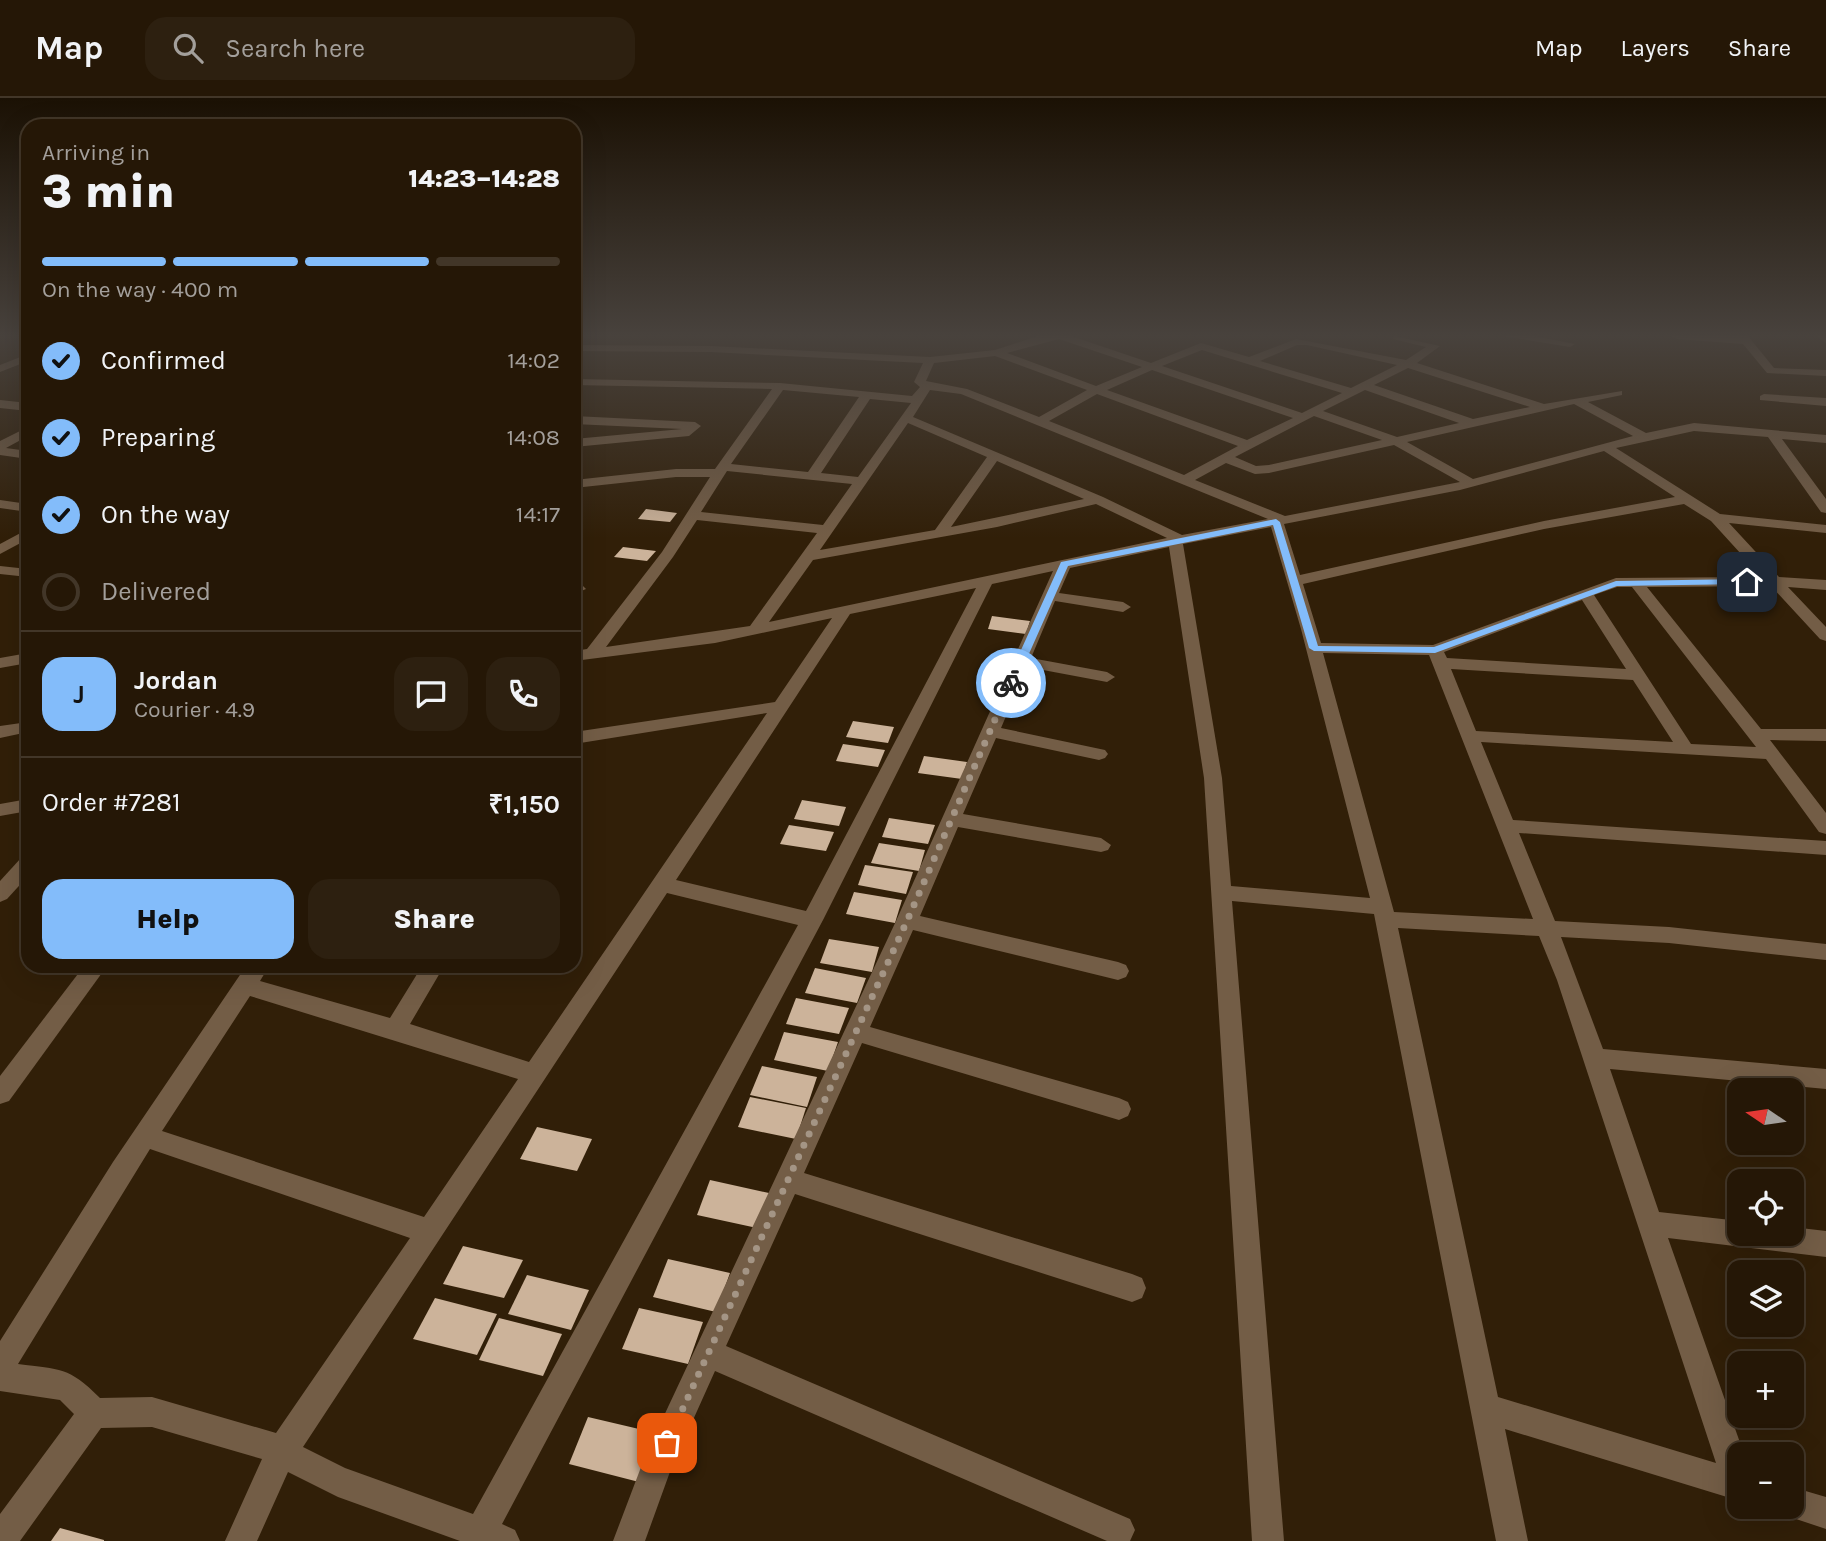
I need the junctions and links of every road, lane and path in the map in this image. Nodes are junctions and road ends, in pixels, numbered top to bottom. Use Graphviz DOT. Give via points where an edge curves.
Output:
graph roads {
  1 [pos="768,403"];
  2 [pos="860,403"];
  3 [pos="917,403"];
  4 [pos="996,403"];
  5 [pos="1072,403"];
  6 [pos="1133,403"];
  7 [pos="1271,403"];
  8 [pos="1330,403"];
  9 [pos="1414,403"];
  10 [pos="1534,403"];
  11 [pos="1557,403"];
  12 [pos="1582,403"];
  13 [pos="0,404"];
  14 [pos="21,406"];
  15 [pos="1542,406"];
  16 [pos="1309,415"];
  17 [pos="906,418"];
  18 [pos="581,421"];
  19 [pos="1041,421"];
  20 [pos="1470,423"];
  21 [pos="1772,434"];
  22 [pos="21,436"];
  23 [pos="1645,438"];
  24 [pos="1826,439"];
  25 [pos="1395,440"];
  26 [pos="581,442"];
  27 [pos="1248,445"];
  28 [pos="1606,447"];
  29 [pos="0,449"];
  30 [pos="21,454"];
  31 [pos="994,456"];
  32 [pos="1225,458"];
  33 [pos="721,470"];
  34 [pos="812,476"];
  35 [pos="1187,479"];
  36 [pos="862,481"];
  37 [pos="581,483"];
  38 [pos="1471,483"];
  39 [pos="1687,499"];
  40 [pos="1098,500"];
  41 [pos="0,504"];
  42 [pos="21,507"];
  43 [pos="1826,509"];
  44 [pos="692,515"];
  45 [pos="1716,517"];
  46 [pos="1280,521"];
  47 [pos="1826,529"];
  48 [pos="827,530"];
  49 [pos="940,533"];
  50 [pos="21,537"];
  51 [pos="1178,540"];
  52 [pos="0,550"];
  53 [pos="808,556"];
  54 [pos="1064,564"];
  55 [pos="0,570"];
  56 [pos="21,572"];
  57 [pos="987,580"];
  58 [pos="1294,581"];
  59 [pos="1775,581"];
  60 [pos="1636,583"];
  61 [pos="1826,585"];
  62 [pos="1585,593"];
  63 [pos="1050,596"];
  64 [pos="1124,607"];
  65 [pos="846,609"];
  66 [pos="756,629"];
  67 [pos="1826,636"];
  68 [pos="1314,648"];
  69 [pos="592,654"];
  70 [pos="581,655"];
  71 [pos="1438,657"];
  72 [pos="21,659"];
  73 [pos="1021,661"];
  74 [pos="0,663"];
  75 [pos="1638,675"];
  76 [pos="1107,677"];
  77 [pos="781,706"];
  78 [pos="21,728"];
  79 [pos="991,731"];
  80 [pos="0,732"];
  81 [pos="1755,734"];
  82 [pos="1826,735"];
  83 [pos="1471,736"];
  84 [pos="581,737"];
  85 [pos="1686,749"];
  86 [pos="1771,753"];
  87 [pos="1098,754"];
  88 [pos="21,806"];
  89 [pos="0,810"];
  90 [pos="952,820"];
  91 [pos="1507,827"];
  92 [pos="1826,827"];
  93 [pos="1101,845"];
  94 [pos="1826,848"];
  95 [pos="21,871"];
  96 [pos="662,884"];
  97 [pos="1222,893"];
  98 [pos="0,894"];
  99 [pos="1383,913"];
  100 [pos="812,920"];
  101 [pos="907,921"];
  102 [pos="1549,930"];
  103 [pos="1826,953"];
  104 [pos="1118,971"];
  105 [pos="91,973"];
  106 [pos="429,973"];
  107 [pos="252,976"];
  108 [pos="395,1028"];
  109 [pos="856,1032"];
  110 [pos="1595,1058"];
  111 [pos="535,1074"];
  112 [pos="1826,1079"];
  113 [pos="0,1094"];
  114 [pos="1119,1109"];
  115 [pos="145,1136"];
  116 [pos="788,1180"];
  117 [pos="1651,1223"];
  118 [pos="429,1231"];
  119 [pos="1826,1244"];
  120 [pos="1132,1289"];
  121 [pos="708,1353"];
  122 [pos="0,1367"];
  123 [pos="0,1376"];
  124 [pos="1484,1408"];
  125 [pos="94,1413"];
  126 [pos="1727,1450"];
  127 [pos="282,1453"];
  128 [pos="1727,1482"];
  129 [pos="1804,1507"];
  130 [pos="1826,1513"];
  131 [pos="1119,1530"];
  132 [pos="492,1537"];
  133 [pos="0,1541"];
  134 [pos="241,1541"];
  135 [pos="629,1541"];
  136 [pos="1268,1541"];
  137 [pos="1512,1541"];
  1 -- 33 [label="street"];
  2 -- 34 [label="street"];
  3 -- 17 [label="street"];
  4 -- 19 [label="street"];
  5 -- 19 [label="street"];
  6 -- 27 [label="street"];
  7 -- 16 [label="street"];
  8 -- 16 [label="street"];
  9 -- 20 [label="street"];
  10 -- 15 [label="street"];
  11 -- 15 [label="street"];
  12 -- 23 [label="street"];
  13 -- 14 [label="street"];
  15 -- 20 [label="street"];
  16 -- 25 [label="street"];
  16 -- 27 [label="street"];
  17 -- 31 [label="street"];
  17 -- 36 [label="street"];
  18 -- 26 [label="street" via="695,426 689,432"];
  19 -- 35 [label="street"];
  20 -- 25 [label="street"];
  21 -- 23 [label="street" via="1694,427"];
  21 -- 24 [label="street"];
  21 -- 43 [label="street"];
  22 -- 29 [label="street"];
  23 -- 28 [label="street"];
  25 -- 32 [label="street" via="1269,469 1255,470"];
  25 -- 38 [label="street"];
  27 -- 32 [label="street"];
  28 -- 38 [label="street"];
  28 -- 39 [label="street"];
  29 -- 30 [label="street"];
  31 -- 40 [label="street"];
  31 -- 49 [label="street"];
  32 -- 35 [label="street"];
  33 -- 34 [label="street"];
  33 -- 37 [label="street"];
  33 -- 44 [label="street"];
  34 -- 36 [label="street"];
  35 -- 46 [label="street"];
  36 -- 48 [label="street"];
  38 -- 46 [label="street"];
  39 -- 45 [label="street"];
  39 -- 58 [label="street" via="1544,525"];
  40 -- 49 [label="street"];
  40 -- 51 [label="street"];
  41 -- 42 [label="street"];
  44 -- 48 [label="street"];
  44 -- 69 [label="street"];
  45 -- 47 [label="street"];
  45 -- 59 [label="street"];
  46 -- 51 [label="street"];
  46 -- 58 [label="street"];
  48 -- 53 [label="street"];
  49 -- 53 [label="street"];
  50 -- 52 [label="street"];
  51 -- 54 [label="street"];
  51 -- 97 [label="street" via="1213,778"];
  53 -- 66 [label="street"];
  54 -- 57 [label="street"];
  54 -- 63 [label="street"];
  55 -- 56 [label="street"];
  57 -- 65 [label="street"];
  57 -- 100 [label="street"];
  58 -- 68 [label="street"];
  59 -- 60 [label="street"];
  59 -- 61 [label="street"];
  59 -- 67 [label="street"];
  60 -- 62 [label="street" via="1616,583"];
  60 -- 81 [label="street"];
  62 -- 71 [label="street"];
  62 -- 75 [label="street"];
  63 -- 64 [label="street"];
  63 -- 73 [label="street"];
  65 -- 66 [label="street"];
  65 -- 77 [label="street"];
  66 -- 69 [label="street"];
  68 -- 71 [label="street"];
  68 -- 99 [label="street"];
  69 -- 70 [label="street"];
  71 -- 75 [label="street"];
  71 -- 83 [label="street"];
  72 -- 74 [label="street"];
  73 -- 76 [label="street"];
  73 -- 79 [label="street"];
  75 -- 85 [label="street"];
  77 -- 84 [label="street"];
  77 -- 96 [label="street"];
  78 -- 80 [label="street"];
  79 -- 87 [label="street"];
  79 -- 90 [label="street"];
  81 -- 82 [label="street"];
  81 -- 86 [label="street"];
  83 -- 85 [label="street"];
  83 -- 91 [label="street"];
  85 -- 86 [label="street"];
  86 -- 92 [label="street"];
  88 -- 89 [label="street"];
  90 -- 93 [label="street"];
  90 -- 101 [label="street"];
  91 -- 94 [label="street"];
  91 -- 102 [label="street"];
  95 -- 98 [label="street"];
  96 -- 100 [label="street"];
  96 -- 111 [label="street"];
  97 -- 99 [label="street"];
  97 -- 136 [label="street"];
  99 -- 102 [label="street"];
  99 -- 124 [label="street"];
  100 -- 132 [label="street"];
  101 -- 104 [label="street"];
  101 -- 109 [label="street"];
  102 -- 103 [label="street" via="1669,935"];
  102 -- 110 [label="street"];
  105 -- 113 [label="street"];
  106 -- 108 [label="street"];
  107 -- 108 [label="street"];
  107 -- 115 [label="street"];
  108 -- 111 [label="street"];
  109 -- 114 [label="street"];
  109 -- 116 [label="street"];
  110 -- 112 [label="street"];
  110 -- 117 [label="street"];
  111 -- 118 [label="street"];
  115 -- 118 [label="street"];
  115 -- 122 [label="street"];
  116 -- 120 [label="street"];
  116 -- 121 [label="street"];
  117 -- 119 [label="street"];
  117 -- 126 [label="street"];
  118 -- 127 [label="street"];
  121 -- 131 [label="street"];
  121 -- 135 [label="street" via="657,1465"];
  123 -- 125 [label="street" via="68,1386"];
  124 -- 128 [label="street"];
  124 -- 137 [label="street"];
  125 -- 127 [label="street" via="152,1412"];
  125 -- 133 [label="street"];
  127 -- 132 [label="street" via="338,1481"];
  127 -- 134 [label="street"];
  129 -- 130 [label="street"];
}
